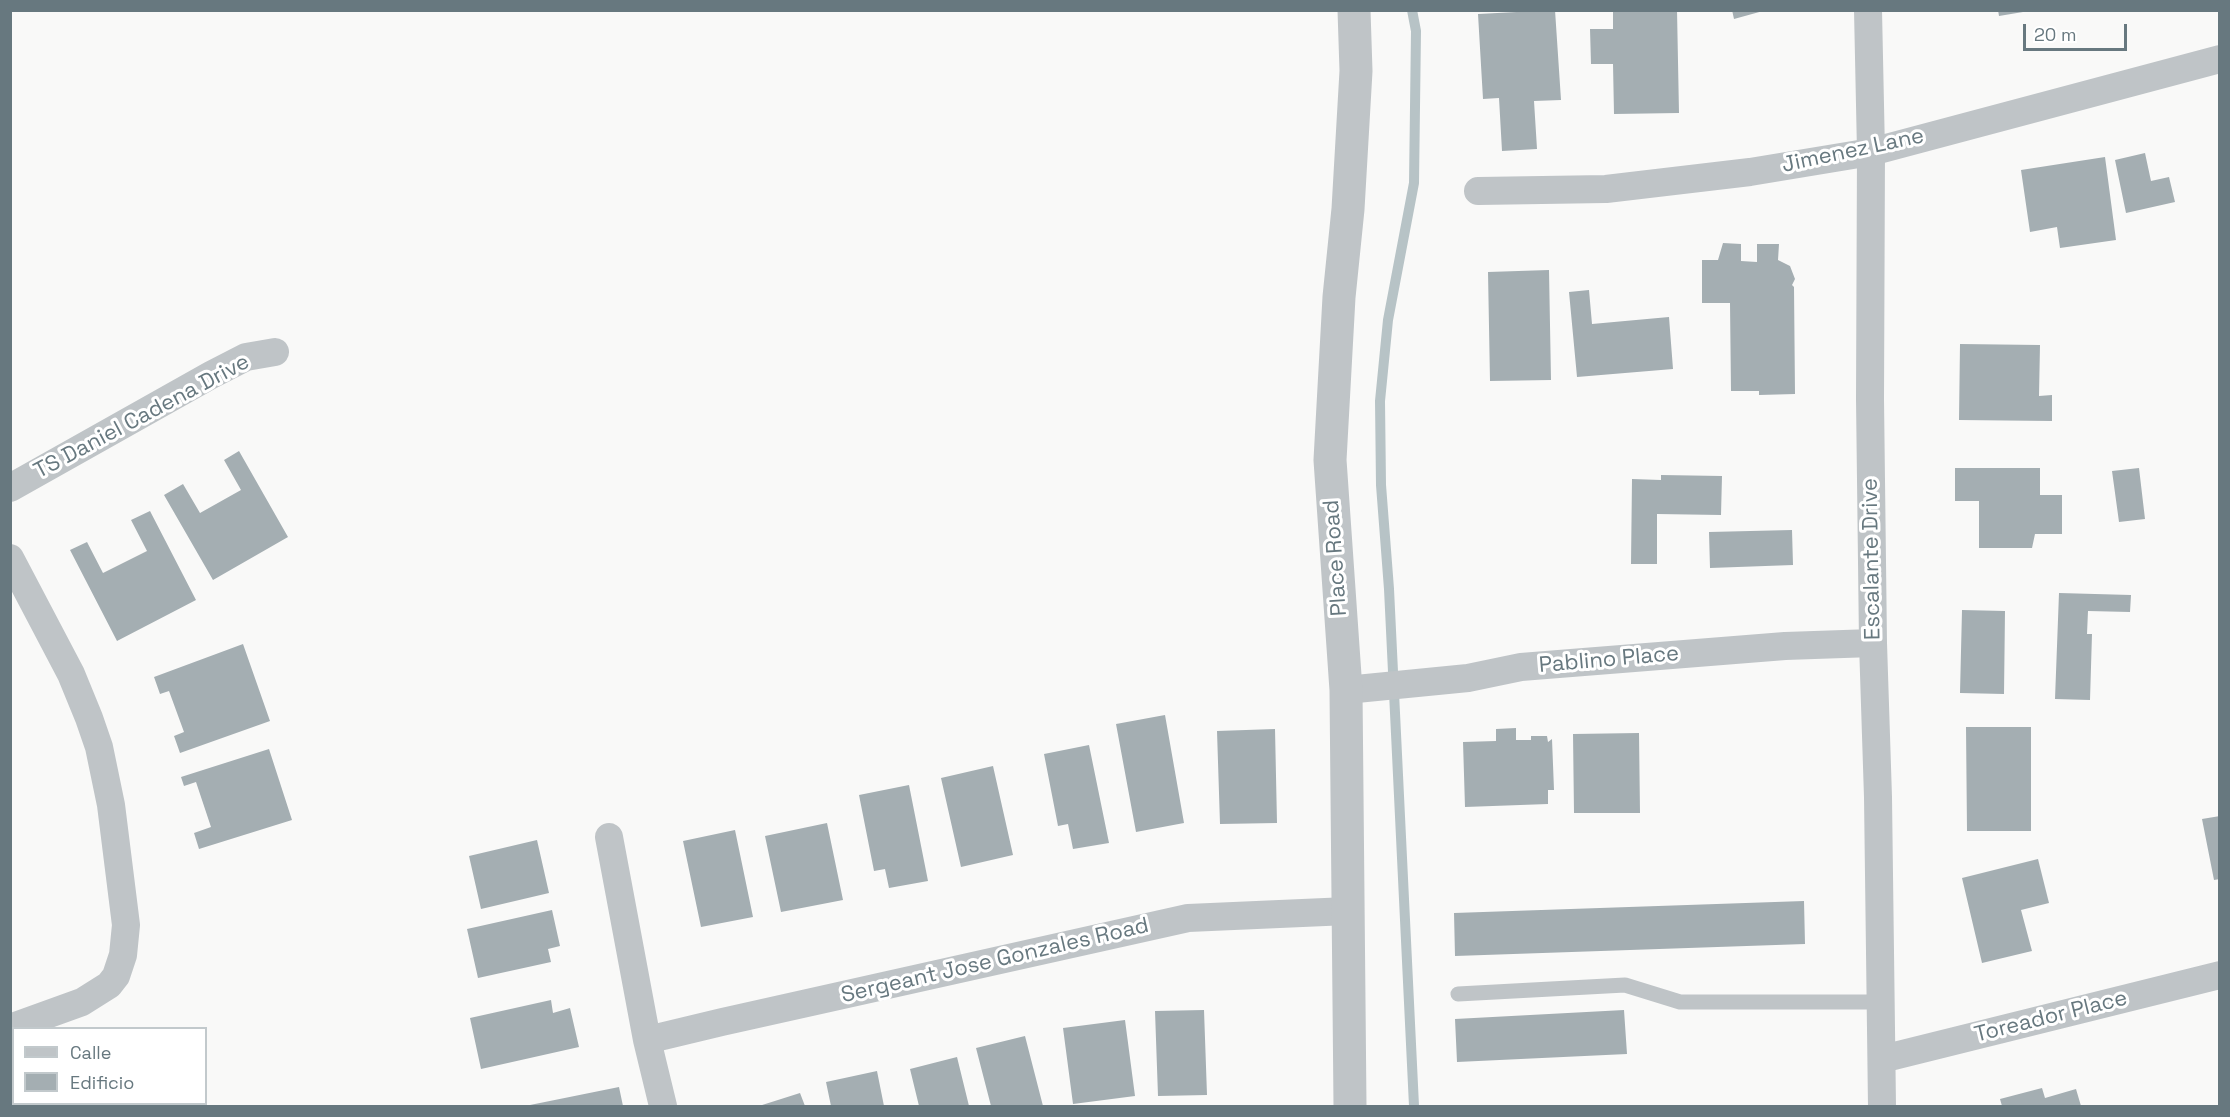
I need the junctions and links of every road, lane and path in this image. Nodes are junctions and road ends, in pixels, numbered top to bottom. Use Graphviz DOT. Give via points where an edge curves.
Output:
graph roads {
  1 [pos="1354,10"];
  2 [pos="1868,10"];
  3 [pos="2220,59"];
  4 [pos="1871,152"];
  5 [pos="1478,191"];
  6 [pos="275,352"];
  7 [pos="10,488"];
  8 [pos="10,558"];
  9 [pos="1873,643"];
  10 [pos="1361,688"];
  11 [pos="609,837"];
  12 [pos="1348,911"];
  13 [pos="2220,975"];
  14 [pos="1458,994"];
  15 [pos="1881,1002"];
  16 [pos="13,1027"];
  17 [pos="647,1040"];
  18 [pos="1882,1059"];
  19 [pos="663,1107"];
  20 [pos="1350,1107"];
  21 [pos="1882,1107"];
  1 -- 10 [label="street, Place Road" via="1356,71 1330,460"];
  2 -- 4 [label="street, Escalante Drive"];
  3 -- 4 [label="street, Jimenez Lane"];
  4 -- 5 [label="street, Jimenez Lane" via="1750,172 1606,189"];
  4 -- 9 [label="street, Escalante Drive"];
  6 -- 7 [label="street, TS Daniel Cadena Drive" via="246,357 228,366"];
  8 -- 16 [label="street" via="58,648 92,728 111,805 126,926 122,961 109,985 82,1002"];
  9 -- 10 [label="street, Pablino Place" via="1521,667 1468,678"];
  9 -- 15 [label="street, Escalante Drive"];
  10 -- 12 [label="street, Place Road"];
  11 -- 17 [label="street"];
  12 -- 17 [label="street, Sergeant Jose Gonzales Road" via="1188,918"];
  12 -- 20 [label="street, Place Road"];
  13 -- 18 [label="street, Toreador Place"];
  14 -- 15 [label="lane" via="1625,985 1680,1002"];
  15 -- 18 [label="street, Escalante Drive"];
  17 -- 19 [label="street"];
  18 -- 21 [label="street, Escalante Drive"];
}
